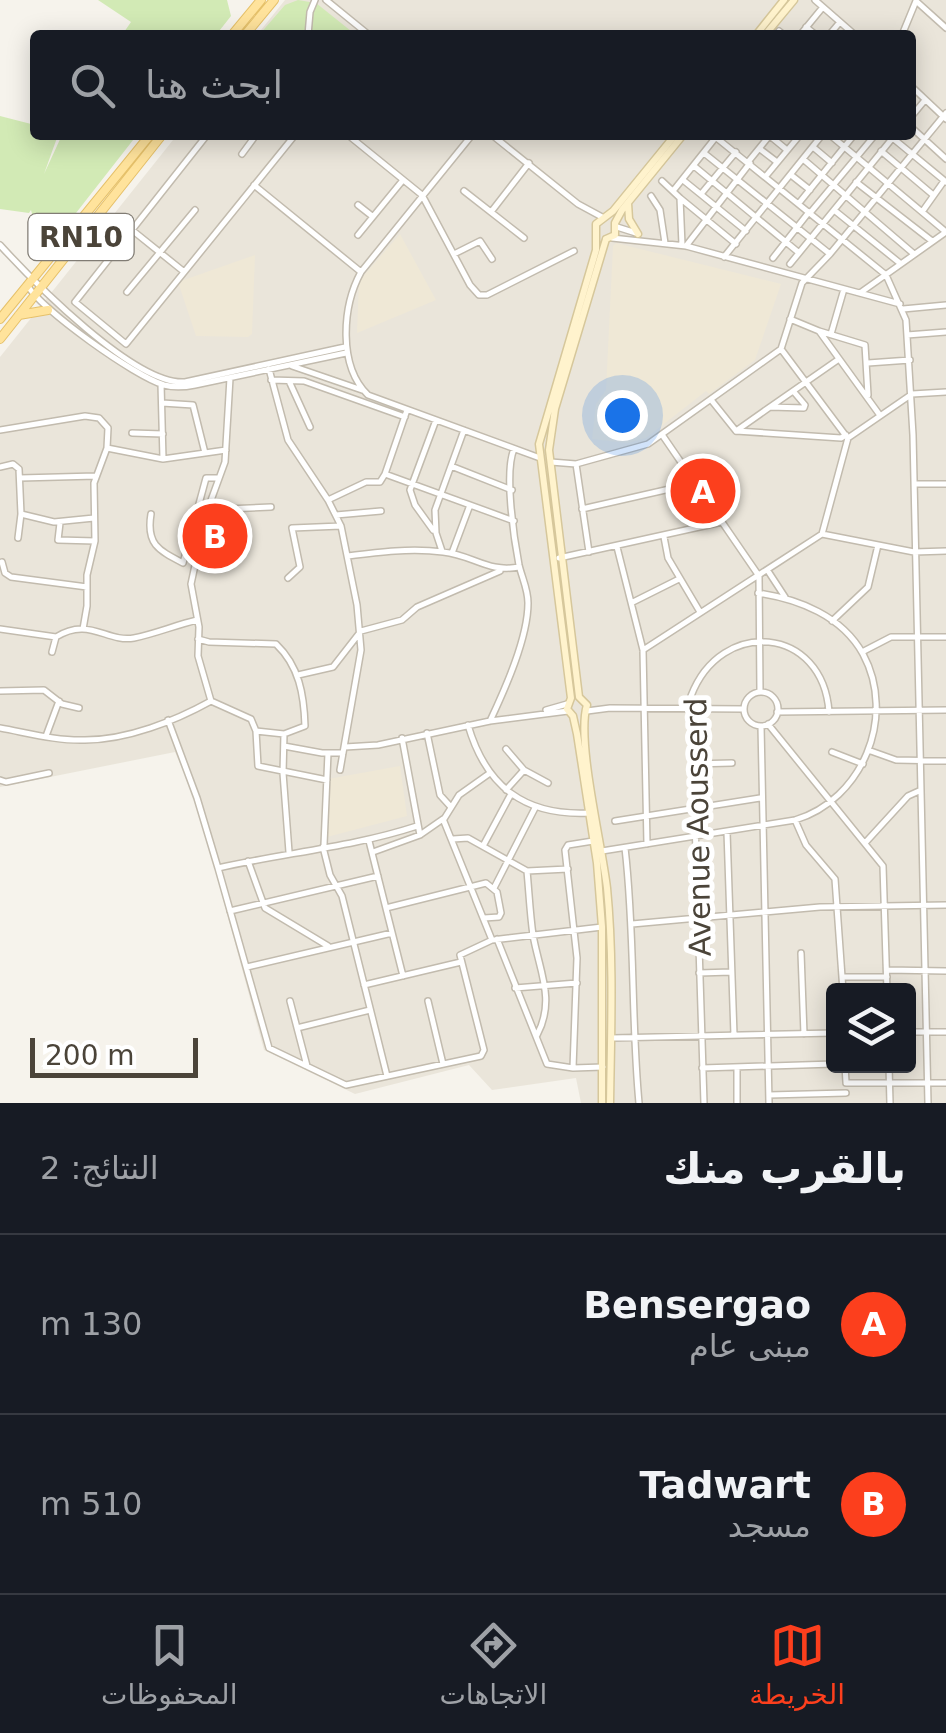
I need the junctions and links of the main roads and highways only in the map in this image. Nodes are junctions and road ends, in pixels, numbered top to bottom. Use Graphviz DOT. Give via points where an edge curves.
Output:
graph roads {
  1 [pos="261,0"];
  2 [pos="274,0"];
  3 [pos="236,30"];
  4 [pos="249,30"];
  5 [pos="146,140"];
  6 [pos="158,140"];
  7 [pos="48,310"];
  8 [pos="20,315"];
  9 [pos="0,319"];
  10 [pos="0,339"];
  1 -- 3 [label="main road"];
  2 -- 4 [label="main road"];
  5 -- 9 [label="main road, RN10"];
  6 -- 8 [label="main road, RN10"];
  7 -- 8 [label="main road"];
  8 -- 10 [label="main road, RN10"];
}
